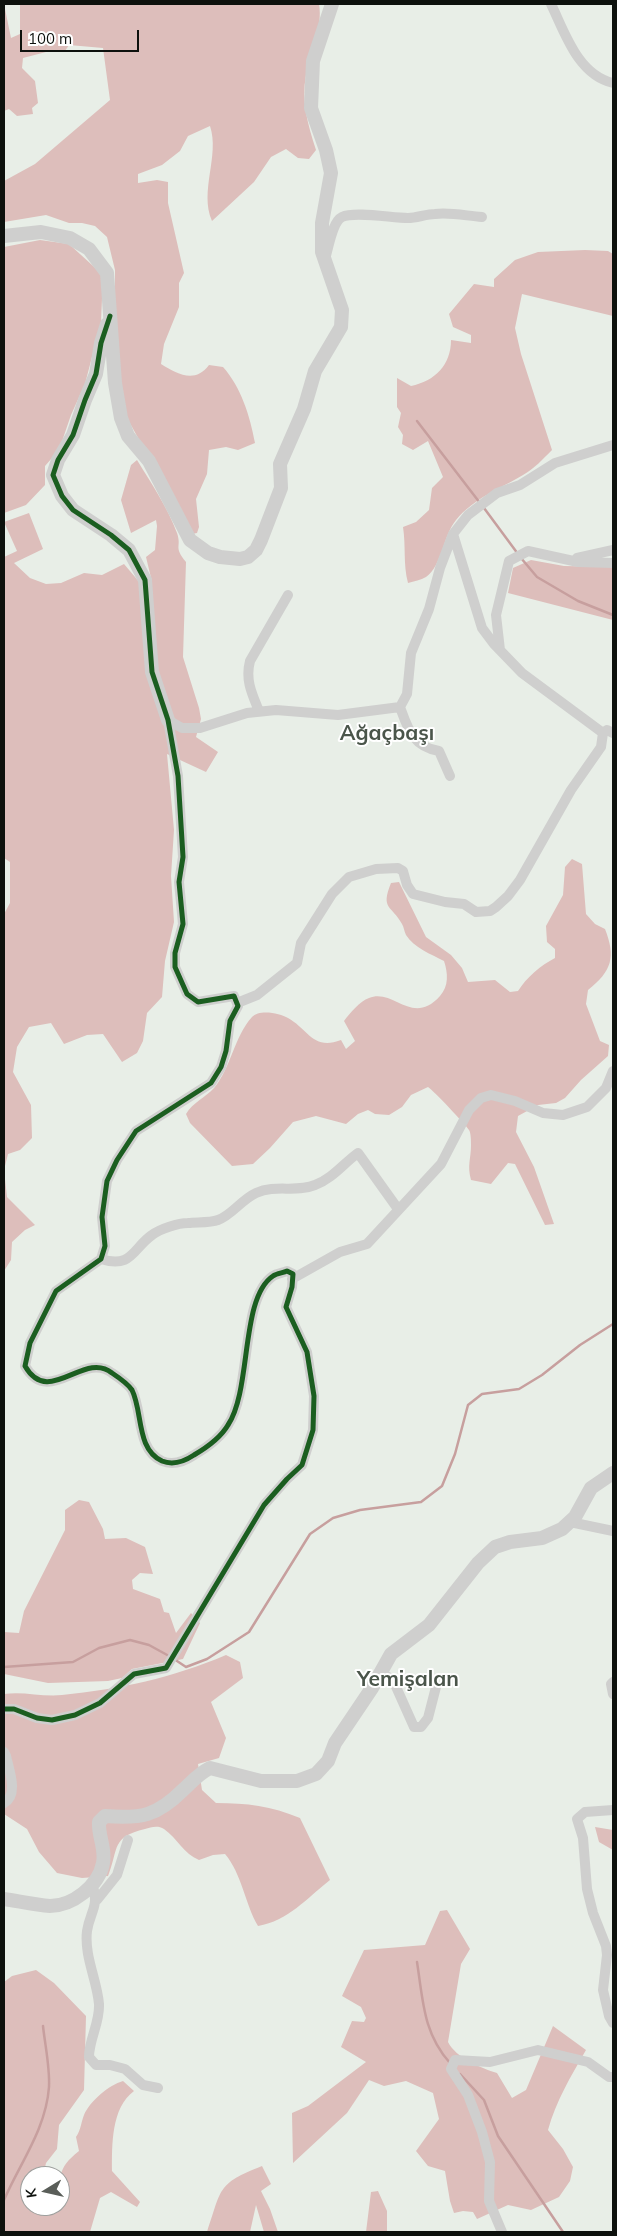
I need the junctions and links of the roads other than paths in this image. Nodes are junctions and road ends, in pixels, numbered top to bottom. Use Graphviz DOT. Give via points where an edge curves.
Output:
graph roads {
  1 [pos="332,4"];
  2 [pos="551,4"];
  3 [pos="613,84"];
  4 [pos="482,217"];
  5 [pos="4,236"];
  6 [pos="325,258"];
  7 [pos="110,316"];
  8 [pos="613,445"];
  9 [pos="453,534"];
  10 [pos="613,550"];
  11 [pos="566,560"];
  12 [pos="613,563"];
  13 [pos="288,596"];
  14 [pos="500,650"];
  15 [pos="400,707"];
  16 [pos="259,712"];
  17 [pos="168,720"];
  18 [pos="608,733"];
  19 [pos="450,776"];
  20 [pos="237,1003"];
  21 [pos="613,1071"];
  22 [pos="398,1209"];
  23 [pos="101,1259"];
  24 [pos="292,1280"];
  25 [pos="613,1473"];
  26 [pos="570,1522"];
  27 [pos="613,1531"];
  28 [pos="380,1672"];
  29 [pos="613,1682"];
  30 [pos="436,1687"];
  31 [pos="613,1694"];
  32 [pos="4,1708"];
  33 [pos="4,1752"];
  34 [pos="4,1803"];
  35 [pos="613,1810"];
  36 [pos="128,1840"];
  37 [pos="93,1886"];
  38 [pos="4,1899"];
  39 [pos="97,1900"];
  40 [pos="613,2023"];
  41 [pos="613,2077"];
  42 [pos="158,2088"];
  43 [pos="502,2232"];
  1 -- 6 [label="street" via="313,61 311,108 331,173 322,223"];
  2 -- 3 [label="street" via="572,48 588,70"];
  4 -- 6 [label="street" via="436,214 410,218 357,214 342,217 334,225"];
  5 -- 7 [label="street" via="41,232 70,238 89,249 107,273"];
  6 -- 7 [label="street" via="342,310 340,327 315,371 304,409 280,464 281,488 256,550 248,557 220,557 190,540 149,461 128,436 115,384"];
  7 -- 17 [label="street" via="96,374 73,435 53,475 62,496 73,510 111,534 128,550 145,580 152,672"];
  8 -- 9 [label="street" via="555,463 520,485 497,493 468,515"];
  9 -- 14 [label="street" via="482,628"];
  9 -- 15 [label="street" via="412,653 406,694"];
  10 -- 11 [label="street"];
  11 -- 12 [label="street"];
  11 -- 14 [label="street" via="528,551 509,561 496,615"];
  13 -- 16 [label="street" via="247,671"];
  14 -- 18 [label="street" via="522,673"];
  15 -- 16 [label="street" via="338,715 276,710"];
  15 -- 19 [label="street" via="407,728 420,745 440,751"];
  16 -- 17 [label="street" via="200,728 182,728"];
  17 -- 20 [label="street" via="178,776 184,857 179,882 183,924 175,953 175,967 187,994 198,1002 234,996"];
  18 -- 20 [label="street" via="520,880 496,907 476,912 464,904 413,894 403,871 398,868 376,869 349,877 332,894 301,943 297,963 257,995"];
  20 -- 23 [label="street" via="221,1067 210,1083 136,1131 117,1160 107,1181 102,1217 105,1246"];
  21 -- 22 [label="street" via="606,1088 587,1106 563,1115 544,1113 515,1101 491,1096 481,1098 469,1110 440,1164"];
  22 -- 23 [label="street" via="358,1153 314,1186 269,1188 238,1203 229,1214 217,1220 185,1223 152,1235 134,1256 110,1262"];
  22 -- 24 [label="street" via="367,1244 340,1252"];
  23 -- 24 [label="street" via="56,1291 30,1343 25,1366 30,1376 41,1382 62,1379 86,1368 101,1367 110,1371 131,1389 147,1445 163,1461 176,1463 206,1448 228,1426 240,1393 254,1304 273,1275 287,1271 293,1274"];
  24 -- 32 [label="street" via="286,1307 307,1352 314,1396 314,1430 302,1465 264,1505 173,1658 166,1668 134,1674 100,1704 75,1715 52,1720"];
  25 -- 26 [label="street" via="591,1488"];
  26 -- 27 [label="street"];
  26 -- 28 [label="street" via="542,1538 495,1547 478,1563 429,1625 391,1654"];
  28 -- 30 [label="street" via="393,1680 414,1727 421,1727 428,1718"];
  28 -- 37 [label="street" via="335,1742 328,1761 316,1774 297,1781 261,1781 210,1768 197,1775 171,1802 155,1812 141,1817 105,1816 98,1822 103,1865"];
  29 -- 31 [label="street"];
  33 -- 34 [label="street" via="12,1791"];
  35 -- 40 [label="street" via="584,1812 577,1819 583,1838 587,1889 606,1946 603,1990"];
  36 -- 39 [label="street" via="117,1875"];
  37 -- 38 [label="street" via="67,1902 50,1906"];
  37 -- 39 [label="street"];
  39 -- 42 [label="street" via="87,1931 99,2004 89,2057 96,2065 125,2069 144,2085"];
  41 -- 43 [label="street" via="588,2062 538,2050 490,2062 455,2060 451,2069 468,2094 482,2132 490,2162 489,2201"];
}
